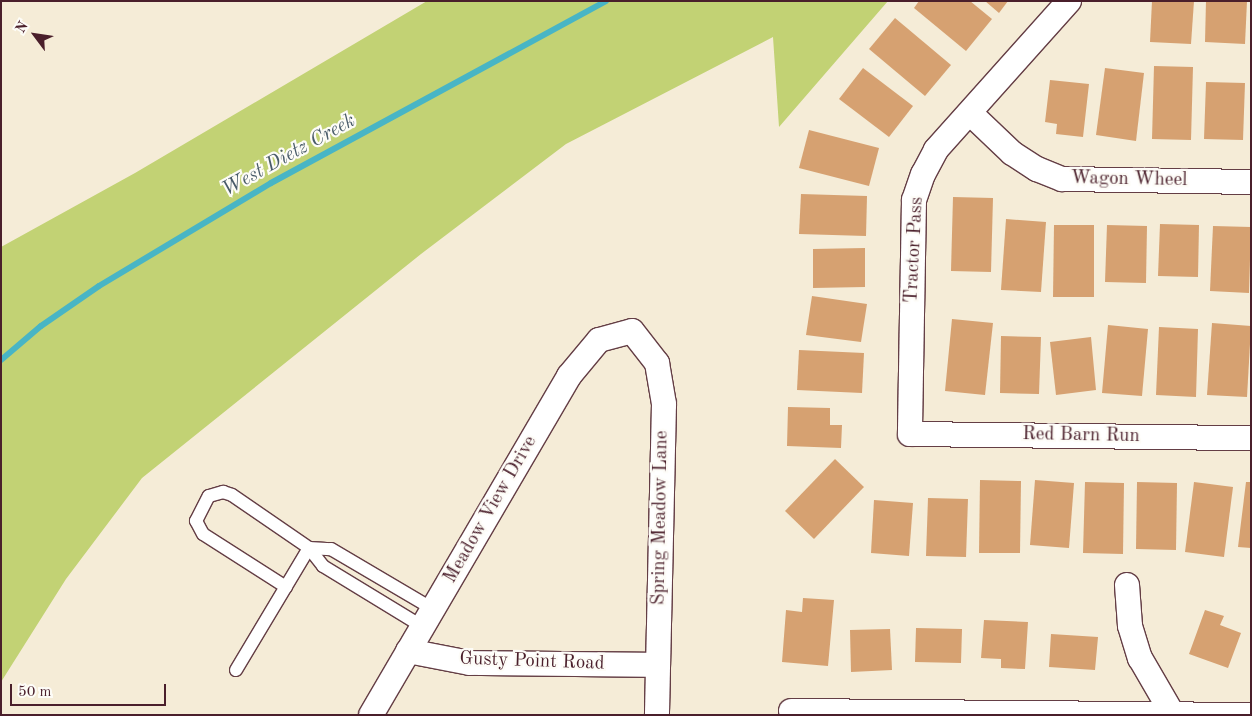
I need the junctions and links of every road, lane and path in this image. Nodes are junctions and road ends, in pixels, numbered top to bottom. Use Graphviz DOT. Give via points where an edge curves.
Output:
graph roads {
  1 [pos="1069,1"];
  2 [pos="970,113"];
  3 [pos="1251,182"];
  4 [pos="632,331"];
  5 [pos="910,434"];
  6 [pos="1251,438"];
  7 [pos="309,548"];
  8 [pos="1127,585"];
  9 [pos="286,587"];
  10 [pos="428,618"];
  11 [pos="408,651"];
  12 [pos="657,665"];
  13 [pos="236,670"];
  14 [pos="791,711"];
  15 [pos="909,713"];
  16 [pos="1173,714"];
  17 [pos="371,715"];
  18 [pos="657,715"];
  19 [pos="1251,715"];
  1 -- 2 [label="street, Tractor Pass"];
  2 -- 3 [label="street, Wagon Wheel" via="1012,153 1036,169 1062,179"];
  2 -- 5 [label="street, Tractor Pass" via="936,150 914,200"];
  4 -- 10 [label="street, Meadow View Drive" via="599,340 569,376"];
  4 -- 12 [label="street, Spring Meadow Lane" via="657,363 664,404"];
  5 -- 6 [label="street, Red Barn Run"];
  7 -- 9 [label="lane"];
  7 -- 9 [label="lane" via="232,495 223,492 209,496 196,521 203,534"];
  7 -- 10 [label="lane" via="323,566"];
  7 -- 10 [label="lane" via="331,550"];
  8 -- 16 [label="street" via="1130,626 1140,658"];
  9 -- 13 [label="lane"];
  10 -- 11 [label="street, Meadow View Drive"];
  11 -- 12 [label="street, Gusty Point Road" via="470,663"];
  11 -- 17 [label="street, Meadow View Drive"];
  12 -- 18 [label="street, Spring Meadow Lane"];
  14 -- 15 [label="street"];
  15 -- 16 [label="street"];
  16 -- 19 [label="street"];
}
